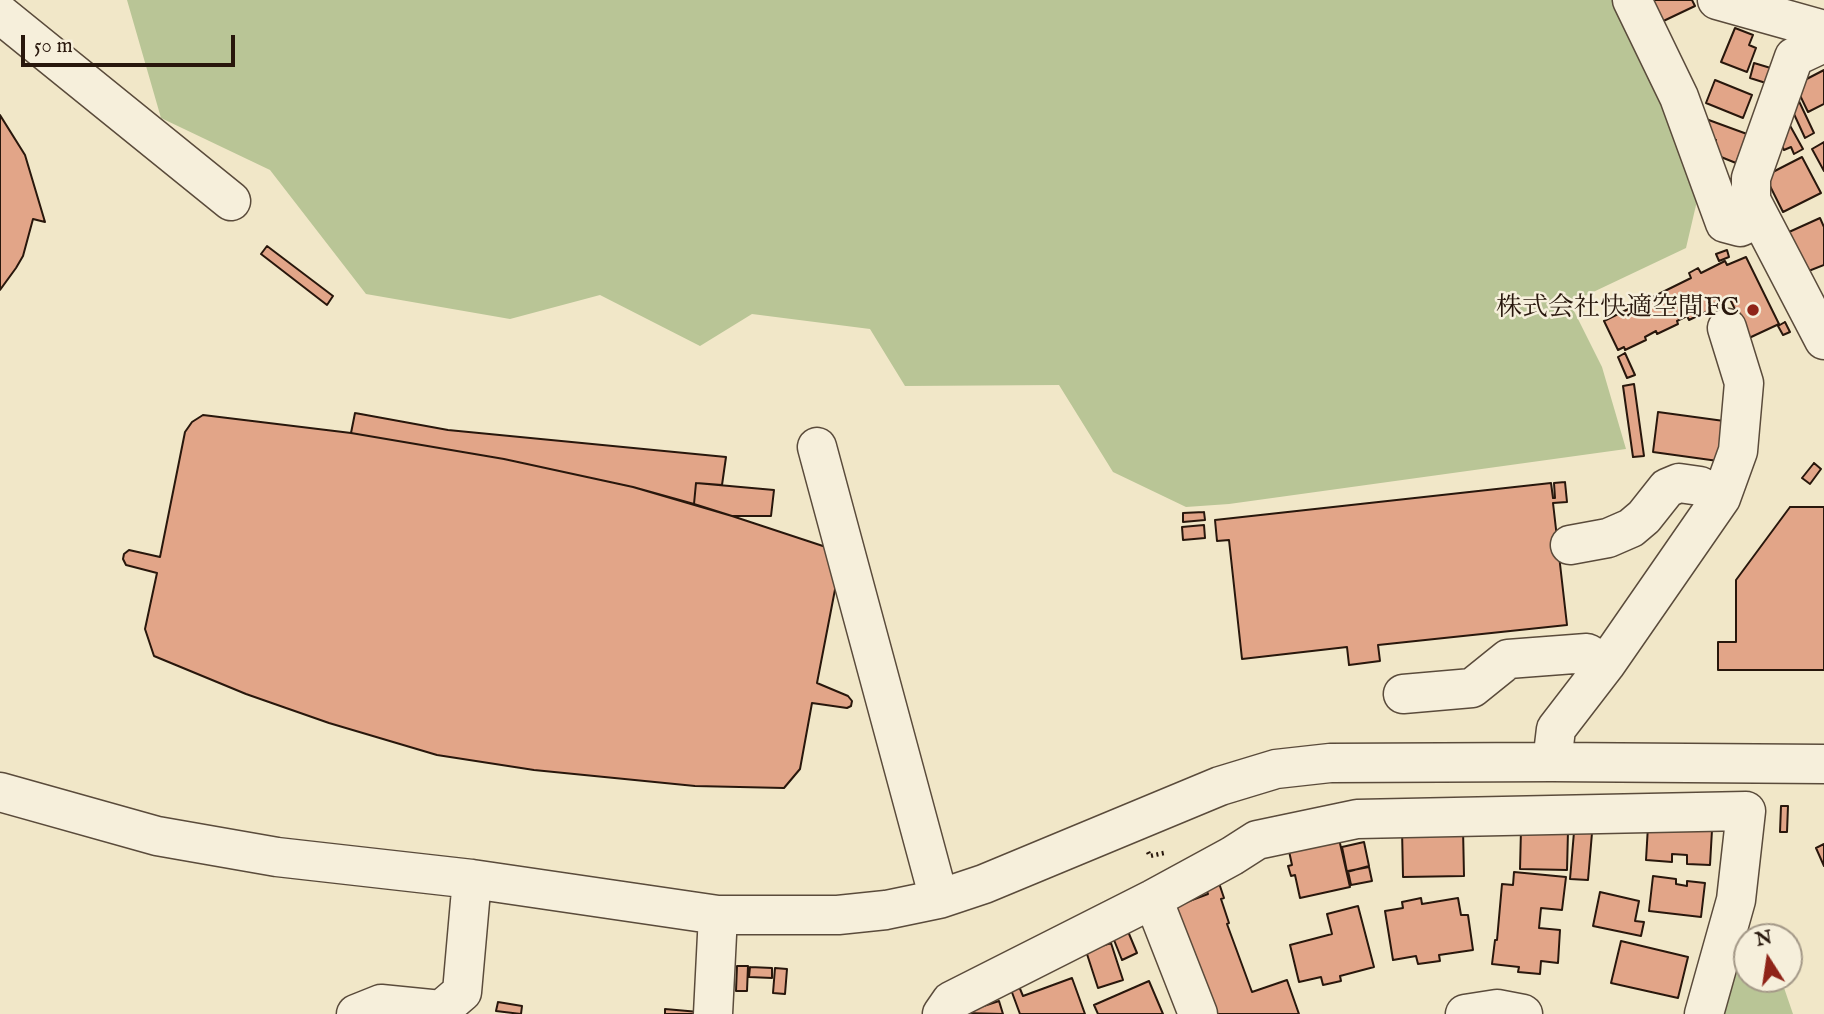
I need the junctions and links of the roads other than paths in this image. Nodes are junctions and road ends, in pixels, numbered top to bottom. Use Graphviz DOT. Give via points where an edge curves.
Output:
graph roads {
  1 [pos="1632,0"];
  2 [pos="1717,0"];
  3 [pos="0,14"];
  4 [pos="1824,30"];
  5 [pos="1824,43"];
  6 [pos="231,201"];
  7 [pos="1760,218"];
  8 [pos="1727,328"];
  9 [pos="1824,340"];
  10 [pos="817,447"];
  11 [pos="1721,498"];
  12 [pos="1570,545"];
  13 [pos="1606,664"];
  14 [pos="1403,694"];
  15 [pos="1552,762"];
  16 [pos="1824,764"];
  17 [pos="0,792"];
  18 [pos="472,879"];
  19 [pos="939,899"];
  20 [pos="1153,899"];
  21 [pos="718,915"];
  22 [pos="356,1014"];
  23 [pos="713,1014"];
  24 [pos="942,1014"];
  25 [pos="1198,1014"];
  26 [pos="1704,1014"];
  1 -- 7 [label="street" via="1679,97 1725,223 1740,228"];
  2 -- 4 [label="street"];
  3 -- 6 [label="street"];
  5 -- 7 [label="street" via="1794,57 1751,178 1751,200"];
  7 -- 9 [label="street"];
  8 -- 11 [label="street" via="1744,383 1738,450"];
  10 -- 19 [label="street"];
  11 -- 12 [label="street" via="1700,486 1679,483 1667,488 1631,528"];
  11 -- 13 [label="street"];
  13 -- 14 [label="street" via="1587,653 1508,659 1472,688"];
  13 -- 15 [label="street" via="1556,729"];
  15 -- 16 [label="street"];
  15 -- 19 [label="street" via="1330,763 1276,769 1220,786"];
  17 -- 18 [label="street" via="157,836 277,857"];
  18 -- 21 [label="street"];
  18 -- 22 [label="street" via="462,992 441,1010 381,1004"];
  19 -- 21 [label="street" via="838,915"];
  20 -- 24 [label="street" via="951,1001"];
  20 -- 25 [label="street"];
  20 -- 26 [label="street" via="1257,840 1357,819 1746,810 1736,900"];
  21 -- 23 [label="street"];
}
